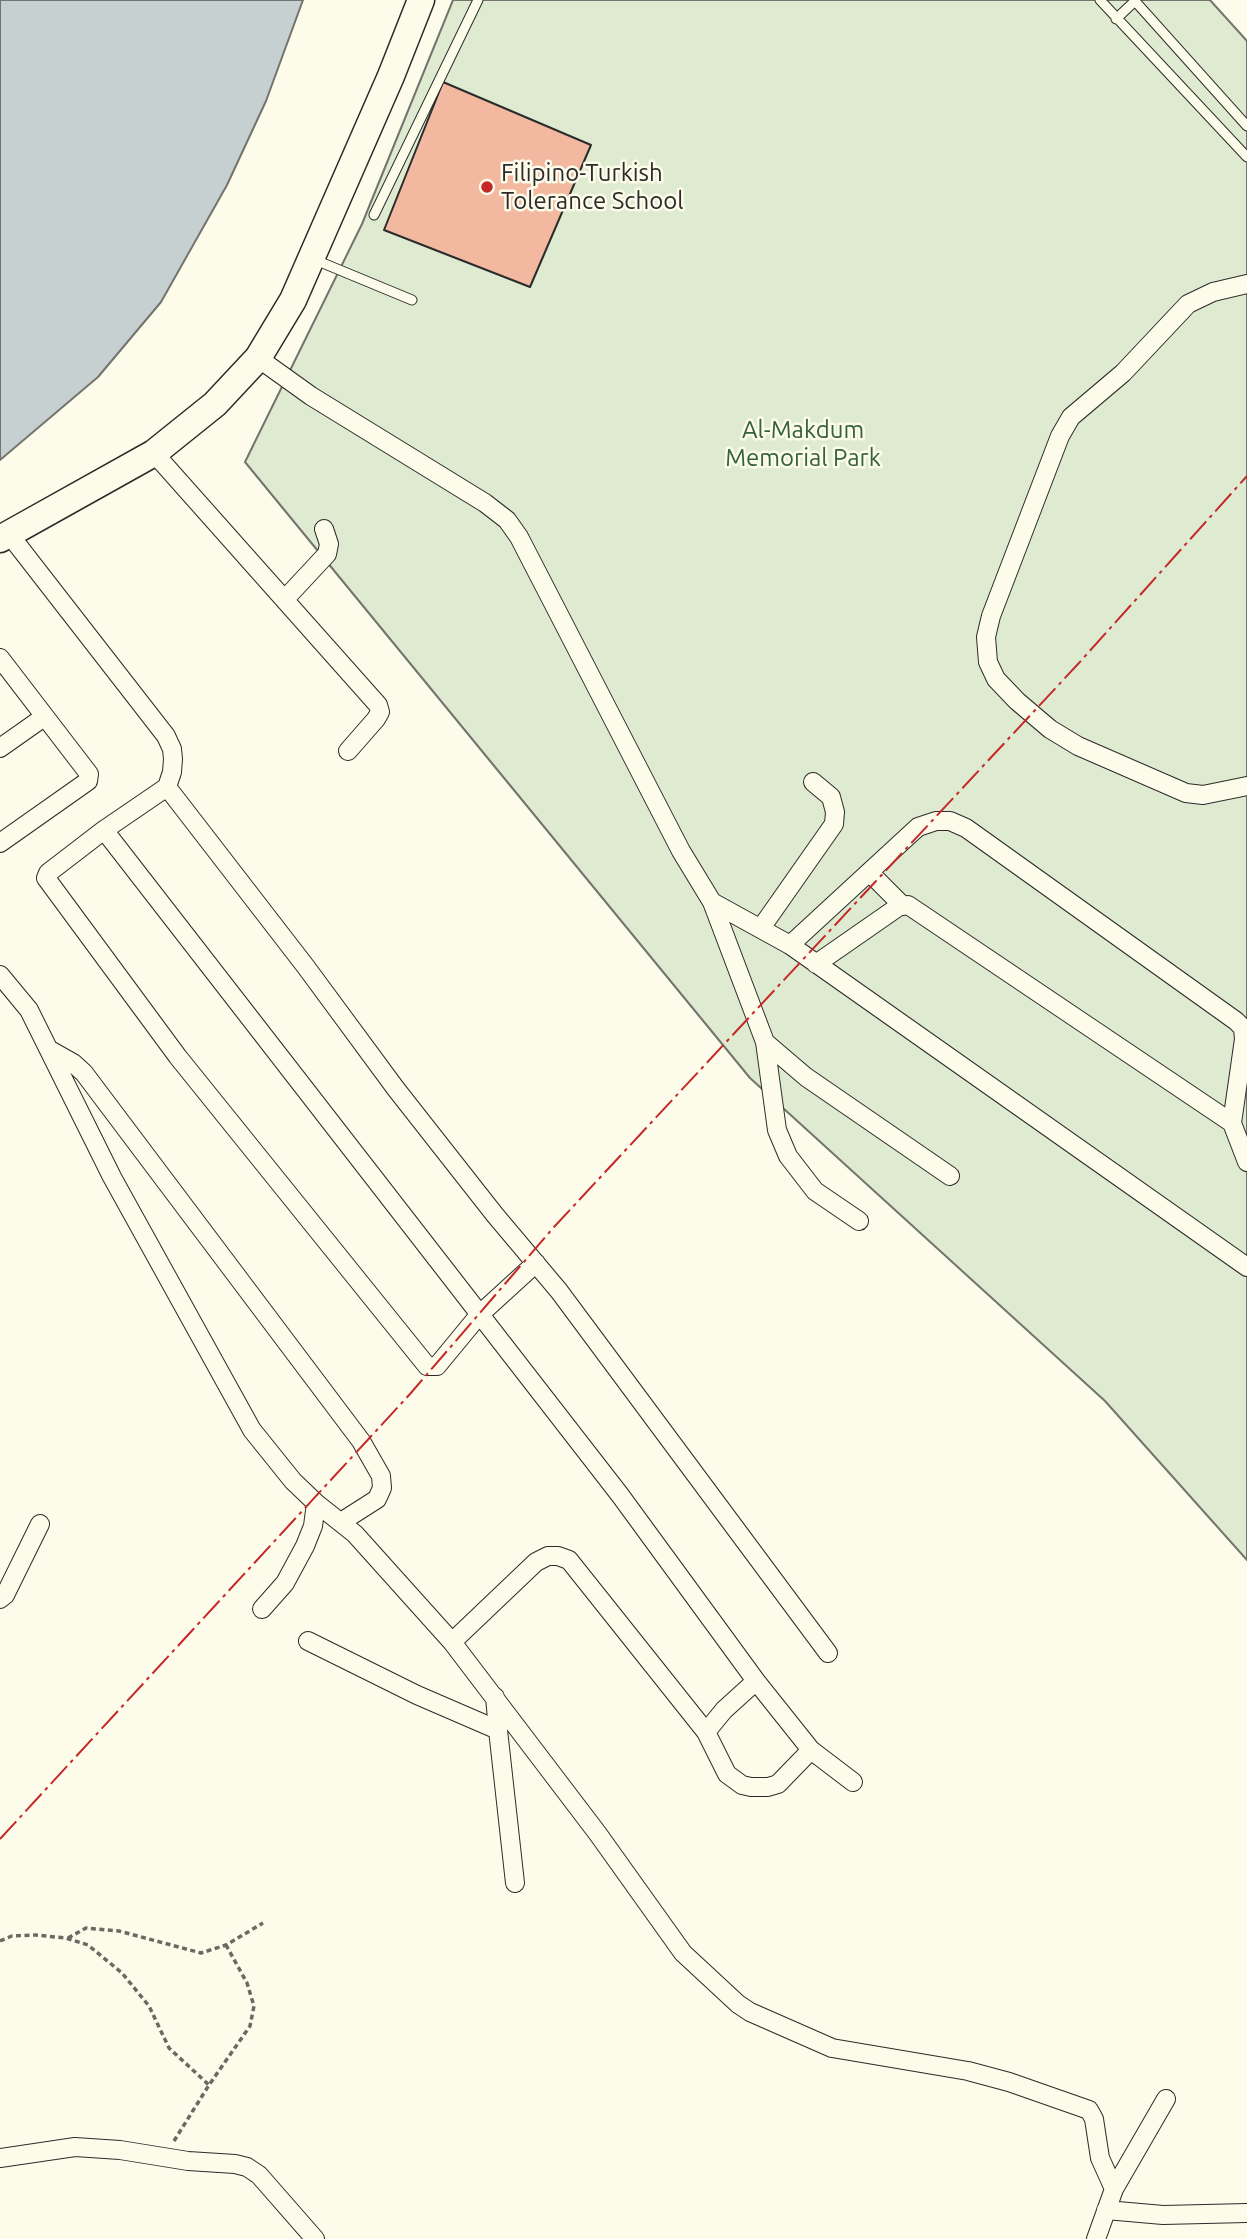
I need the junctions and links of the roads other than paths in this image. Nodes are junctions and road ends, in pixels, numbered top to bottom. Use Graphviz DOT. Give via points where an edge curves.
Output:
graph roads {
  1 [pos="421,0"];
  2 [pos="478,0"];
  3 [pos="1100,0"];
  4 [pos="1135,0"];
  5 [pos="1115,19"];
  6 [pos="1247,126"];
  7 [pos="1247,157"];
  8 [pos="374,215"];
  9 [pos="311,258"];
  10 [pos="1247,284"];
  11 [pos="412,300"];
  12 [pos="258,358"];
  13 [pos="154,453"];
  14 [pos="324,529"];
  15 [pos="4,536"];
  16 [pos="285,599"];
  17 [pos="1,662"];
  18 [pos="44,717"];
  19 [pos="0,748"];
  20 [pos="348,751"];
  21 [pos="813,782"];
  22 [pos="1247,786"];
  23 [pos="167,787"];
  24 [pos="104,830"];
  25 [pos="0,843"];
  26 [pos="869,872"];
  27 [pos="712,902"];
  28 [pos="902,905"];
  29 [pos="761,929"];
  30 [pos="790,945"];
  31 [pos="816,964"];
  32 [pos="0,975"];
  33 [pos="765,1042"];
  34 [pos="50,1050"];
  35 [pos="1232,1123"];
  36 [pos="1247,1162"];
  37 [pos="950,1176"];
  38 [pos="859,1221"];
  39 [pos="536,1263"];
  40 [pos="1247,1267"];
  41 [pos="479,1315"];
  42 [pos="316,1503"];
  43 [pos="341,1522"];
  44 [pos="40,1524"];
  45 [pos="0,1599"];
  46 [pos="262,1609"];
  47 [pos="308,1641"];
  48 [pos="452,1642"];
  49 [pos="828,1653"];
  50 [pos="756,1681"];
  51 [pos="495,1697"];
  52 [pos="498,1730"];
  53 [pos="706,1732"];
  54 [pos="811,1750"];
  55 [pos="853,1782"];
  56 [pos="515,1883"];
  57 [pos="1166,2099"];
  58 [pos="0,2158"];
  59 [pos="1114,2189"];
  60 [pos="1106,2210"];
  61 [pos="1247,2213"];
  62 [pos="316,2239"];
  63 [pos="1096,2239"];
  1 -- 9 [label="main road"];
  2 -- 8 [label="lane"];
  3 -- 5 [label="lane"];
  4 -- 5 [label="lane"];
  4 -- 6 [label="lane"];
  5 -- 7 [label="lane"];
  9 -- 11 [label="lane"];
  9 -- 12 [label="main road" via="293,300"];
  10 -- 22 [label="street" via="1188,304 1123,373 1071,417 1059,436 986,637 988,662 996,679 1050,729 1069,740 1186,793 1203,795"];
  12 -- 13 [label="main road" via="215,404"];
  12 -- 27 [label="street" via="507,520"];
  13 -- 15 [label="main road"];
  13 -- 16 [label="street"];
  14 -- 16 [label="street" via="327,554"];
  15 -- 23 [label="street" via="166,736 173,759"];
  16 -- 20 [label="street" via="378,705 376,719"];
  17 -- 18 [label="street"];
  18 -- 19 [label="street"];
  18 -- 25 [label="street" via="89,771 88,781"];
  21 -- 29 [label="street" via="831,797 834,824"];
  23 -- 24 [label="street"];
  23 -- 39 [label="street" via="405,1100"];
  24 -- 41 [label="street"];
  24 -- 41 [label="street" via="48,873 47,882 178,1056 427,1366 437,1366"];
  26 -- 28 [label="street"];
  26 -- 30 [label="street"];
  26 -- 35 [label="street" via="918,827 950,821 966,828 1243,1028"];
  27 -- 29 [label="street"];
  27 -- 33 [label="street"];
  28 -- 31 [label="street"];
  28 -- 35 [label="street"];
  29 -- 30 [label="street"];
  30 -- 31 [label="street"];
  31 -- 40 [label="street"];
  32 -- 34 [label="street" via="29,1010"];
  33 -- 37 [label="street" via="806,1077"];
  33 -- 38 [label="street" via="777,1130 788,1156 815,1191"];
  34 -- 42 [label="street" via="112,1177 252,1430"];
  34 -- 43 [label="street" via="84,1073 361,1441 381,1476 382,1488 377,1499"];
  35 -- 36 [label="street"];
  39 -- 41 [label="street"];
  39 -- 49 [label="street"];
  41 -- 50 [label="street" via="620,1495"];
  42 -- 43 [label="street"];
  42 -- 46 [label="street" via="305,1546 285,1583"];
  43 -- 48 [label="street"];
  44 -- 45 [label="street"];
  47 -- 52 [label="street"];
  48 -- 51 [label="street"];
  48 -- 53 [label="street" via="536,1562 558,1556 569,1560"];
  50 -- 53 [label="street"];
  50 -- 54 [label="street"];
  51 -- 52 [label="street"];
  51 -- 59 [label="street" via="676,1944 738,2004 832,2048 968,2071 1089,2110 1100,2158"];
  52 -- 56 [label="street"];
  53 -- 54 [label="street" via="727,1774 751,1787 778,1784"];
  54 -- 55 [label="street"];
  57 -- 59 [label="street"];
  58 -- 62 [label="street" via="75,2147 247,2167"];
  59 -- 60 [label="street"];
  60 -- 61 [label="street" via="1163,2215"];
  60 -- 63 [label="street"];
}
